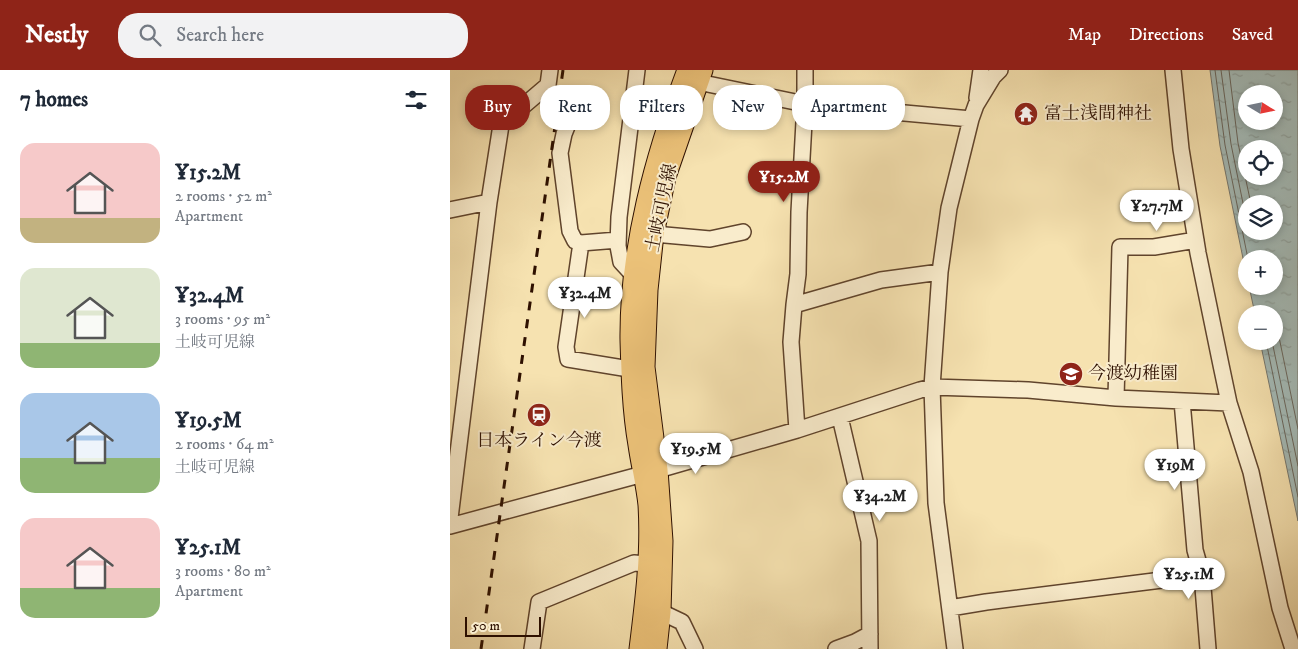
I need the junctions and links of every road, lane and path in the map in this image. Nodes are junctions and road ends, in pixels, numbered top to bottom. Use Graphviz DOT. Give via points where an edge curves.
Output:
graph roads {
  1 [pos="550,70"];
  2 [pos="637,70"];
  3 [pos="805,70"];
  4 [pos="981,70"];
  5 [pos="1000,70"];
  6 [pos="1173,70"];
  7 [pos="696,74"];
  8 [pos="805,85"];
  9 [pos="792,100"];
  10 [pos="976,104"];
  11 [pos="905,113"];
  12 [pos="971,119"];
  13 [pos="566,130"];
  14 [pos="804,130"];
  15 [pos="489,202"];
  16 [pos="450,210"];
  17 [pos="743,232"];
  18 [pos="654,234"];
  19 [pos="618,240"];
  20 [pos="1196,240"];
  21 [pos="581,243"];
  22 [pos="940,272"];
  23 [pos="633,275"];
  24 [pos="794,305"];
  25 [pos="631,366"];
  26 [pos="932,388"];
  27 [pos="1116,398"];
  28 [pos="1182,401"];
  29 [pos="1229,403"];
  30 [pos="840,416"];
  31 [pos="797,430"];
  32 [pos="651,471"];
  33 [pos="450,518"];
  34 [pos="450,526"];
  35 [pos="647,564"];
  36 [pos="1202,576"];
  37 [pos="950,608"];
  38 [pos="661,612"];
  39 [pos="870,642"];
  40 [pos="532,649"];
  41 [pos="639,649"];
  42 [pos="657,649"];
  43 [pos="695,649"];
  44 [pos="836,649"];
  45 [pos="955,649"];
  46 [pos="1208,649"];
  47 [pos="1293,649"];
  1 -- 15 [label="street" via="548,85 501,125"];
  2 -- 19 [label="street"];
  3 -- 8 [label="street"];
  4 -- 10 [label="street"];
  5 -- 10 [label="street"];
  6 -- 20 [label="street" via="1181,149"];
  7 -- 9 [label="street"];
  7 -- 18 [label="main road, 土岐可児線" via="666,177"];
  7 -- 23 [label="main road, 土岐可児線" via="666,127 650,186"];
  10 -- 12 [label="street"];
  11 -- 12 [label="street"];
  12 -- 22 [label="street" via="949,208"];
  13 -- 21 [label="street" via="560,153 570,232 575,241"];
  14 -- 24 [label="street"];
  15 -- 16 [label="street"];
  15 -- 33 [label="street"];
  17 -- 18 [label="street" via="710,239"];
  18 -- 32 [label="main road, 土岐可児線" via="645,367"];
  19 -- 21 [label="street"];
  19 -- 23 [label="street" via="621,262"];
  20 -- 27 [label="street" via="1154,248 1120,247"];
  20 -- 29 [label="street"];
  21 -- 25 [label="street" via="566,347 568,359 623,368"];
  22 -- 24 [label="street" via="881,280"];
  22 -- 26 [label="street"];
  23 -- 25 [label="main road, 土岐可児線"];
  24 -- 31 [label="street" via="791,342"];
  25 -- 32 [label="main road, 土岐可児線" via="637,437"];
  26 -- 27 [label="street" via="1028,390"];
  26 -- 30 [label="street"];
  26 -- 37 [label="street" via="936,503"];
  27 -- 28 [label="street"];
  28 -- 29 [label="street"];
  28 -- 36 [label="street" via="1195,550"];
  29 -- 47 [label="street" via="1252,472 1280,608"];
  30 -- 31 [label="street"];
  30 -- 39 [label="street" via="869,541"];
  31 -- 32 [label="street"];
  32 -- 34 [label="street"];
  32 -- 35 [label="main road, 土岐可児線"];
  32 -- 38 [label="main road, 土岐可児線" via="663,540"];
  35 -- 40 [label="street" via="634,563 539,602"];
  35 -- 41 [label="main road, 土岐可児線"];
  36 -- 37 [label="street"];
  36 -- 46 [label="street"];
  37 -- 45 [label="street"];
  38 -- 42 [label="main road, 土岐可児線"];
  38 -- 43 [label="street" via="682,622"];
  39 -- 44 [label="street" via="855,642"];
}
